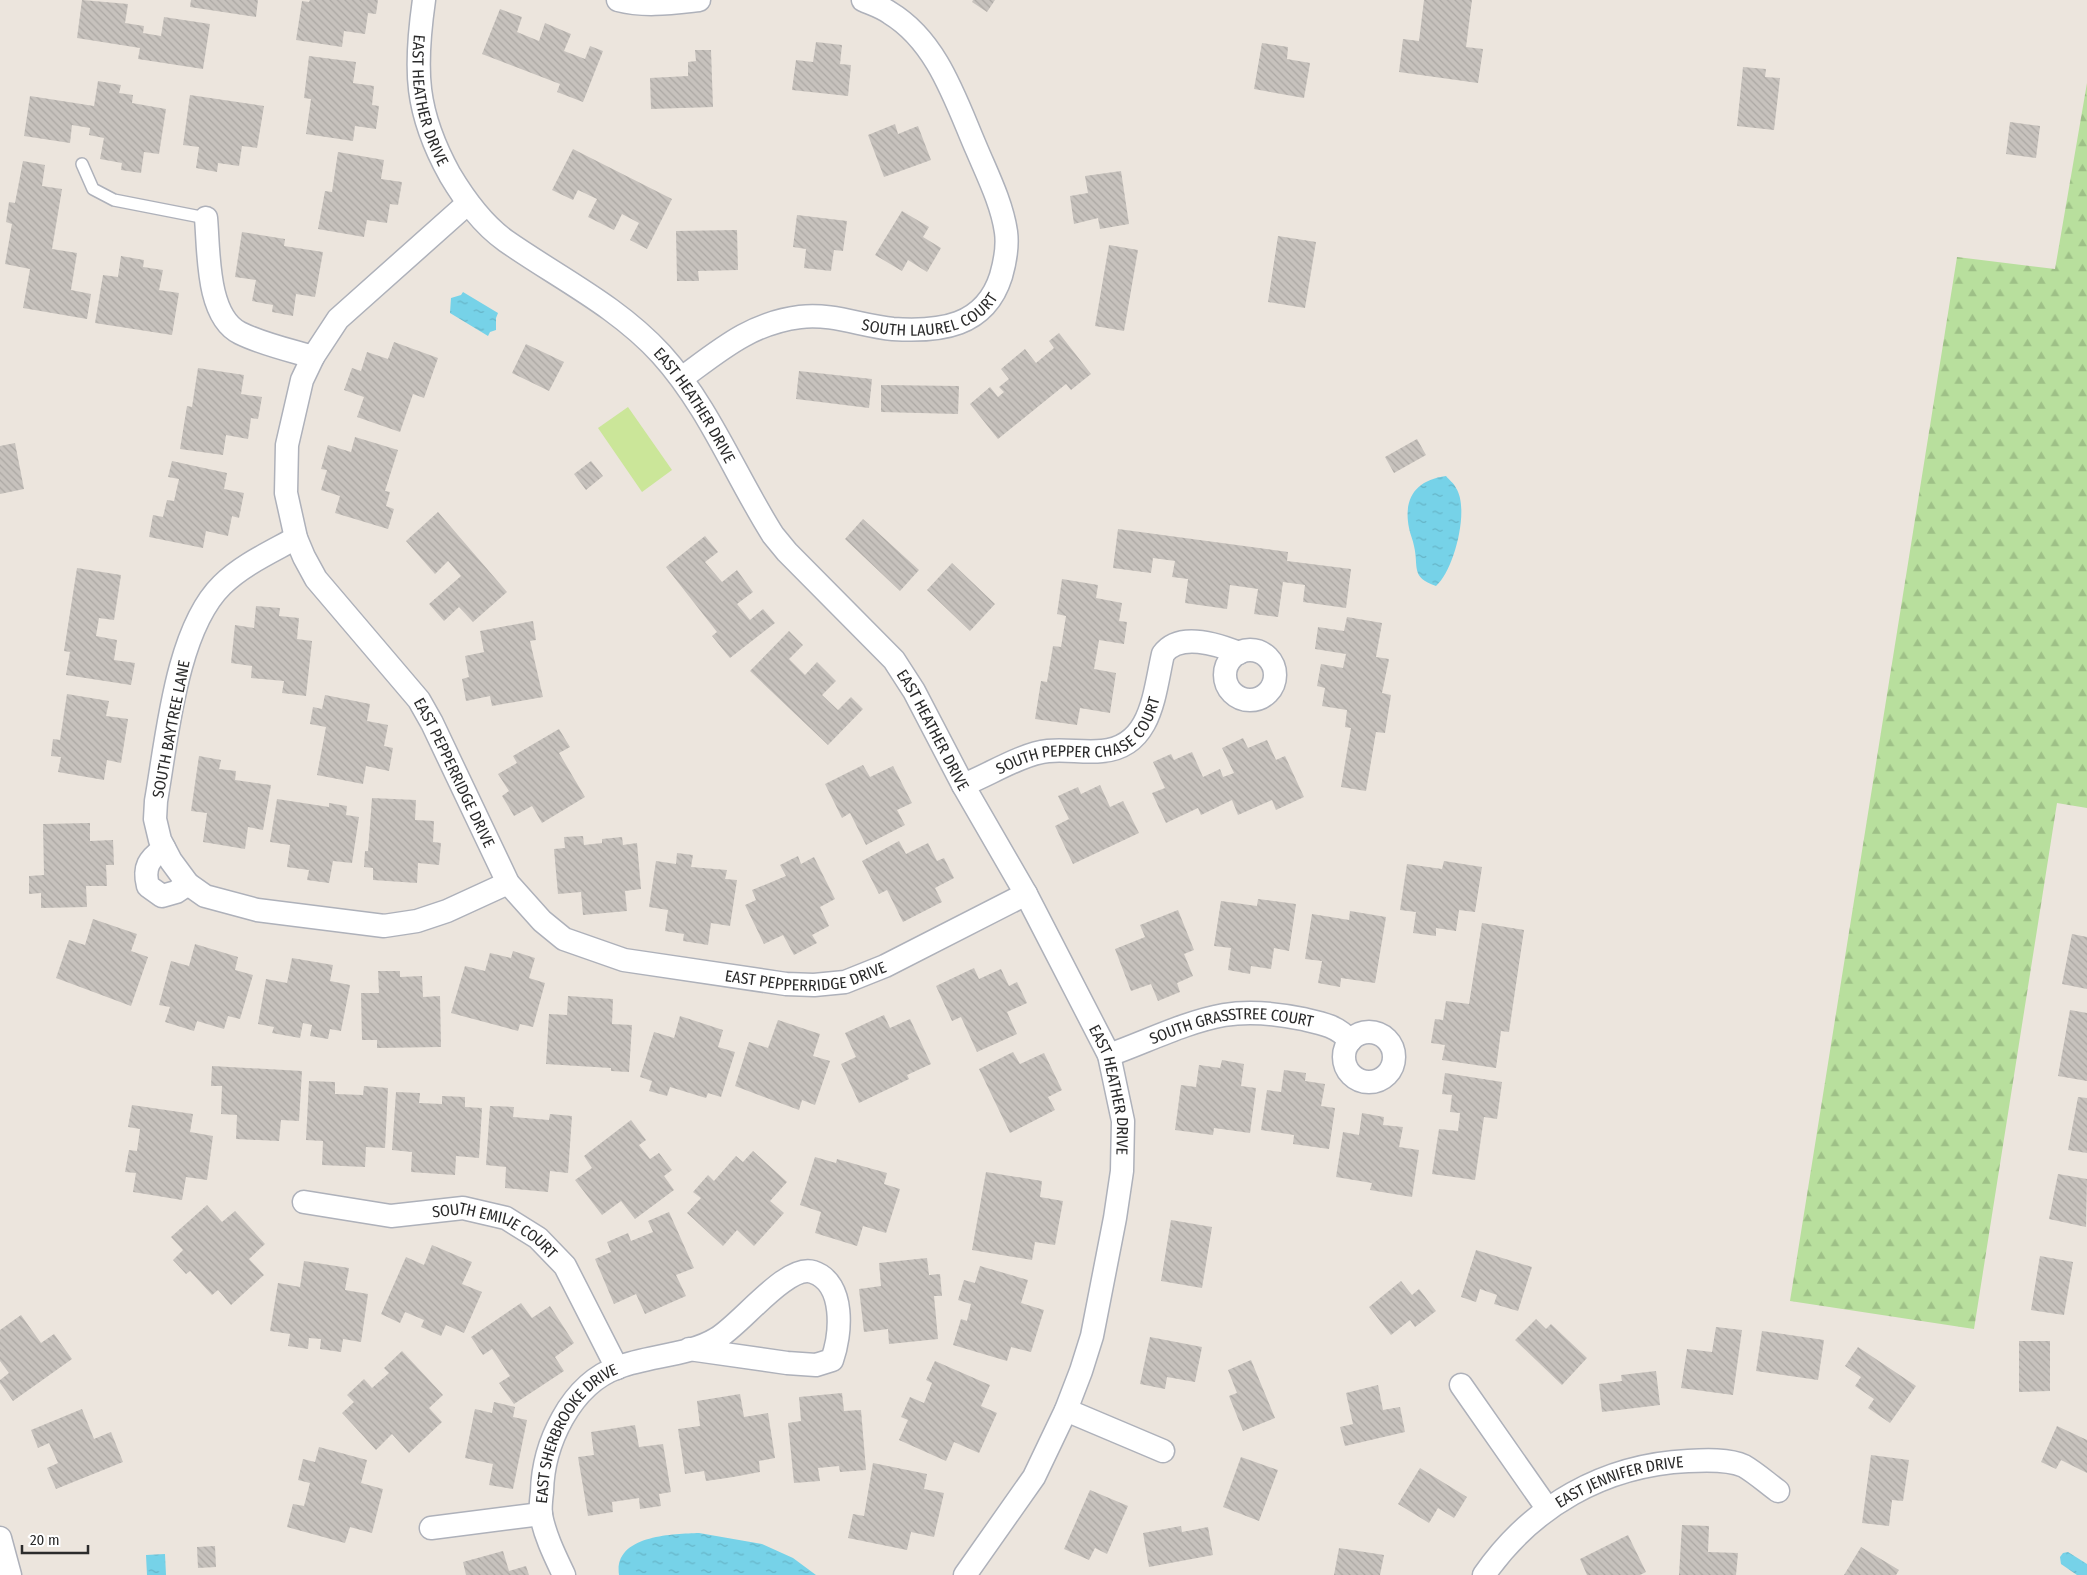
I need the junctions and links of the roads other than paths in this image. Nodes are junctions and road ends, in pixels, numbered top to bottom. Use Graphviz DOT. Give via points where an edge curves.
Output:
graph roads {
  1 [pos="424,0"];
  2 [pos="618,0"];
  3 [pos="699,0"];
  4 [pos="863,0"];
  5 [pos="82,164"];
  6 [pos="467,204"];
  7 [pos="206,218"];
  8 [pos="314,357"];
  9 [pos="682,378"];
  10 [pos="296,538"];
  11 [pos="1239,652"];
  12 [pos="963,785"];
  13 [pos="164,848"];
  14 [pos="508,883"];
  15 [pos="188,884"];
  16 [pos="1026,894"];
  17 [pos="1350,1040"];
  18 [pos="1109,1055"];
  19 [pos="304,1202"];
  20 [pos="689,1349"];
  21 [pos="617,1368"];
  22 [pos="1461,1385"];
  23 [pos="1066,1410"];
  24 [pos="1163,1451"];
  25 [pos="1778,1491"];
  26 [pos="1547,1508"];
  27 [pos="541,1514"];
  28 [pos="431,1528"];
  29 [pos="0,1538"];
  30 [pos="10,1575"];
  31 [pos="564,1575"];
  32 [pos="965,1575"];
  33 [pos="1484,1575"];
  1 -- 6 [label="street, EAST HEATHER DRIVE" via="419,37 421,104 434,146"];
  2 -- 3 [label="street" via="663,4"];
  4 -- 9 [label="street, SOUTH LAUREL COURT" via="890,13 911,30 936,58 990,183 1006,233 1006,260 997,288 981,311 961,322 930,330 891,329 823,316 777,321 741,335"];
  5 -- 7 [label="lane" via="93,189 114,200"];
  6 -- 8 [label="street, EAST PEPPERRIDGE DRIVE" via="338,320"];
  6 -- 9 [label="street, EAST HEATHER DRIVE" via="504,240 605,304 640,332"];
  7 -- 8 [label="street" via="211,287 226,321 238,332"];
  8 -- 10 [label="street, EAST PEPPERRIDGE DRIVE" via="302,380 287,444 286,494"];
  9 -- 12 [label="street, EAST HEATHER DRIVE" via="786,552 894,660"];
  10 -- 13 [label="street, SOUTH BAYTREE LANE" via="222,585 195,627 182,662 156,801 155,819"];
  10 -- 14 [label="street, EAST PEPPERRIDGE DRIVE" via="316,579 419,700"];
  11 -- 12 [label="street, SOUTH PEPPER CHASE COURT" via="1190,641 1168,646 1163,654 1146,724 1133,741 1101,752 1048,751 1035,754"];
  12 -- 16 [label="street, EAST HEATHER DRIVE"];
  13 -- 15 [label="street, SOUTH BAYTREE LANE"];
  13 -- 15 [label="street" via="145,870 148,886 162,896"];
  14 -- 15 [label="street, SOUTH BAYTREE LANE" via="447,911 417,921 384,926 257,910 205,896"];
  14 -- 16 [label="street, EAST PEPPERRIDGE DRIVE" via="542,921 564,939 589,949 624,960 795,985 845,982 885,966"];
  16 -- 18 [label="street, EAST HEATHER DRIVE"];
  17 -- 18 [label="street, SOUTH GRASSTREE COURT" via="1343,1032 1323,1023 1293,1017 1225,1015"];
  18 -- 23 [label="street, EAST HEATHER DRIVE" via="1123,1121 1122,1171 1092,1336"];
  19 -- 21 [label="street, SOUTH EMILIE COURT" via="391,1216 463,1208 506,1218 538,1238 565,1266"];
  20 -- 20 [label="street, EAST SHERBROOKE DRIVE" via="716,1340 740,1322 782,1281 802,1272 813,1272 827,1282 837,1302 838,1342 832,1360 816,1366"];
  20 -- 21 [label="street, EAST SHERBROOKE DRIVE"];
  21 -- 27 [label="street, EAST SHERBROOKE DRIVE" via="582,1393 560,1424 545,1460"];
  22 -- 26 [label="street"];
  23 -- 24 [label="street"];
  23 -- 32 [label="street, EAST HEATHER DRIVE" via="1034,1476"];
  25 -- 26 [label="street, EAST JENNIFER DRIVE" via="1743,1466 1703,1460 1677,1461 1619,1473 1576,1490"];
  26 -- 33 [label="street, EAST JENNIFER DRIVE" via="1506,1546"];
  27 -- 28 [label="street"];
  27 -- 31 [label="street, EAST SHERBROOKE DRIVE"];
  29 -- 30 [label="street"];
}
